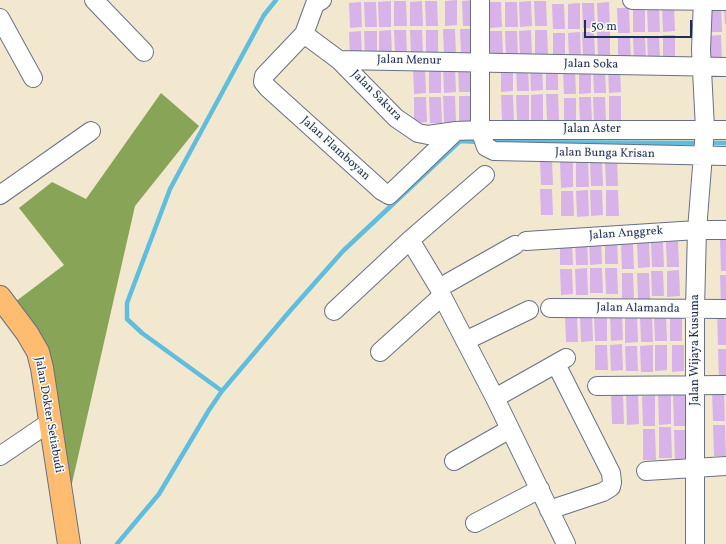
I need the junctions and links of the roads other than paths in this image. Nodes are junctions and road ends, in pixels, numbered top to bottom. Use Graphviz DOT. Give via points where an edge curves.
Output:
graph roads {
  1 [pos="94,0"];
  2 [pos="322,0"];
  3 [pos="480,0"];
  4 [pos="632,0"];
  5 [pos="703,1"];
  6 [pos="726,1"];
  7 [pos="0,18"];
  8 [pos="304,34"];
  9 [pos="144,52"];
  10 [pos="339,60"];
  11 [pos="479,62"];
  12 [pos="703,67"];
  13 [pos="726,67"];
  14 [pos="33,78"];
  15 [pos="705,129"];
  16 [pos="726,130"];
  17 [pos="91,131"];
  18 [pos="456,131"];
  19 [pos="483,138"];
  20 [pos="702,156"];
  21 [pos="726,156"];
  22 [pos="485,175"];
  23 [pos="0,195"];
  24 [pos="697,230"];
  25 [pos="726,230"];
  26 [pos="410,240"];
  27 [pos="440,292"];
  28 [pos="2,304"];
  29 [pos="550,308"];
  30 [pos="696,309"];
  31 [pos="726,309"];
  32 [pos="529,310"];
  33 [pos="334,311"];
  34 [pos="465,341"];
  35 [pos="380,352"];
  36 [pos="696,385"];
  37 [pos="726,385"];
  38 [pos="597,386"];
  39 [pos="495,398"];
  40 [pos="50,422"];
  41 [pos="510,429"];
  42 [pos="0,456"];
  43 [pos="454,461"];
  44 [pos="726,466"];
  45 [pos="695,468"];
  46 [pos="646,471"];
  47 [pos="540,489"];
  48 [pos="549,510"];
  49 [pos="475,523"];
  50 [pos="69,544"];
  51 [pos="566,544"];
  52 [pos="695,544"];
  1 -- 9 [label="street"];
  2 -- 8 [label="street" via="315,4"];
  3 -- 11 [label="street"];
  4 -- 5 [label="street"];
  5 -- 6 [label="street"];
  5 -- 12 [label="street, Jalan Wijaya Kusuma"];
  7 -- 14 [label="street"];
  8 -- 10 [label="street, Jalan Sakura"];
  8 -- 18 [label="street, Jalan Flamboyan" via="264,76 263,82 382,191 389,195 394,191"];
  10 -- 11 [label="street, Jalan Menur"];
  10 -- 18 [label="street, Jalan Sakura" via="396,118 418,133 428,135"];
  11 -- 12 [label="street, Jalan Soka"];
  11 -- 19 [label="street"];
  12 -- 13 [label="street, Jalan Soka"];
  12 -- 15 [label="street, Jalan Wijaya Kusuma"];
  15 -- 16 [label="street, Jalan Aster"];
  15 -- 19 [label="street, Jalan Aster"];
  15 -- 20 [label="street, Jalan Wijaya Kusuma"];
  17 -- 23 [label="street"];
  18 -- 19 [label="street, Jalan Sakura"];
  19 -- 20 [label="street, Jalan Bunga Krisan" via="494,151"];
  20 -- 21 [label="street, Jalan Bunga Krisan"];
  20 -- 24 [label="street, Jalan Wijaya Kusuma"];
  22 -- 26 [label="street"];
  24 -- 25 [label="street, Jalan Anggrek"];
  24 -- 27 [label="street, Jalan Anggrek" via="521,243"];
  24 -- 30 [label="street, Jalan Wijaya Kusuma"];
  26 -- 27 [label="street"];
  26 -- 33 [label="street"];
  27 -- 34 [label="street"];
  27 -- 35 [label="street"];
  28 -- 40 [label="main road, Jalan Dokter Setiabudi" via="27,333 38,352"];
  29 -- 30 [label="street, Jalan Alamanda"];
  30 -- 31 [label="street, Jalan Alamanda"];
  30 -- 36 [label="street, Jalan Wijaya Kusuma"];
  32 -- 34 [label="street"];
  34 -- 39 [label="street"];
  36 -- 37 [label="street"];
  36 -- 38 [label="street"];
  36 -- 45 [label="street, Jalan Wijaya Kusuma"];
  39 -- 41 [label="street"];
  39 -- 48 [label="street" via="561,361 611,473 612,482 611,487 603,492"];
  40 -- 42 [label="street"];
  40 -- 50 [label="main road, Jalan Dokter Setiabudi"];
  41 -- 43 [label="street"];
  41 -- 47 [label="street"];
  44 -- 45 [label="street"];
  45 -- 46 [label="street"];
  45 -- 52 [label="street, Jalan Wijaya Kusuma"];
  47 -- 48 [label="street"];
  47 -- 49 [label="street"];
  48 -- 51 [label="street"];
}
